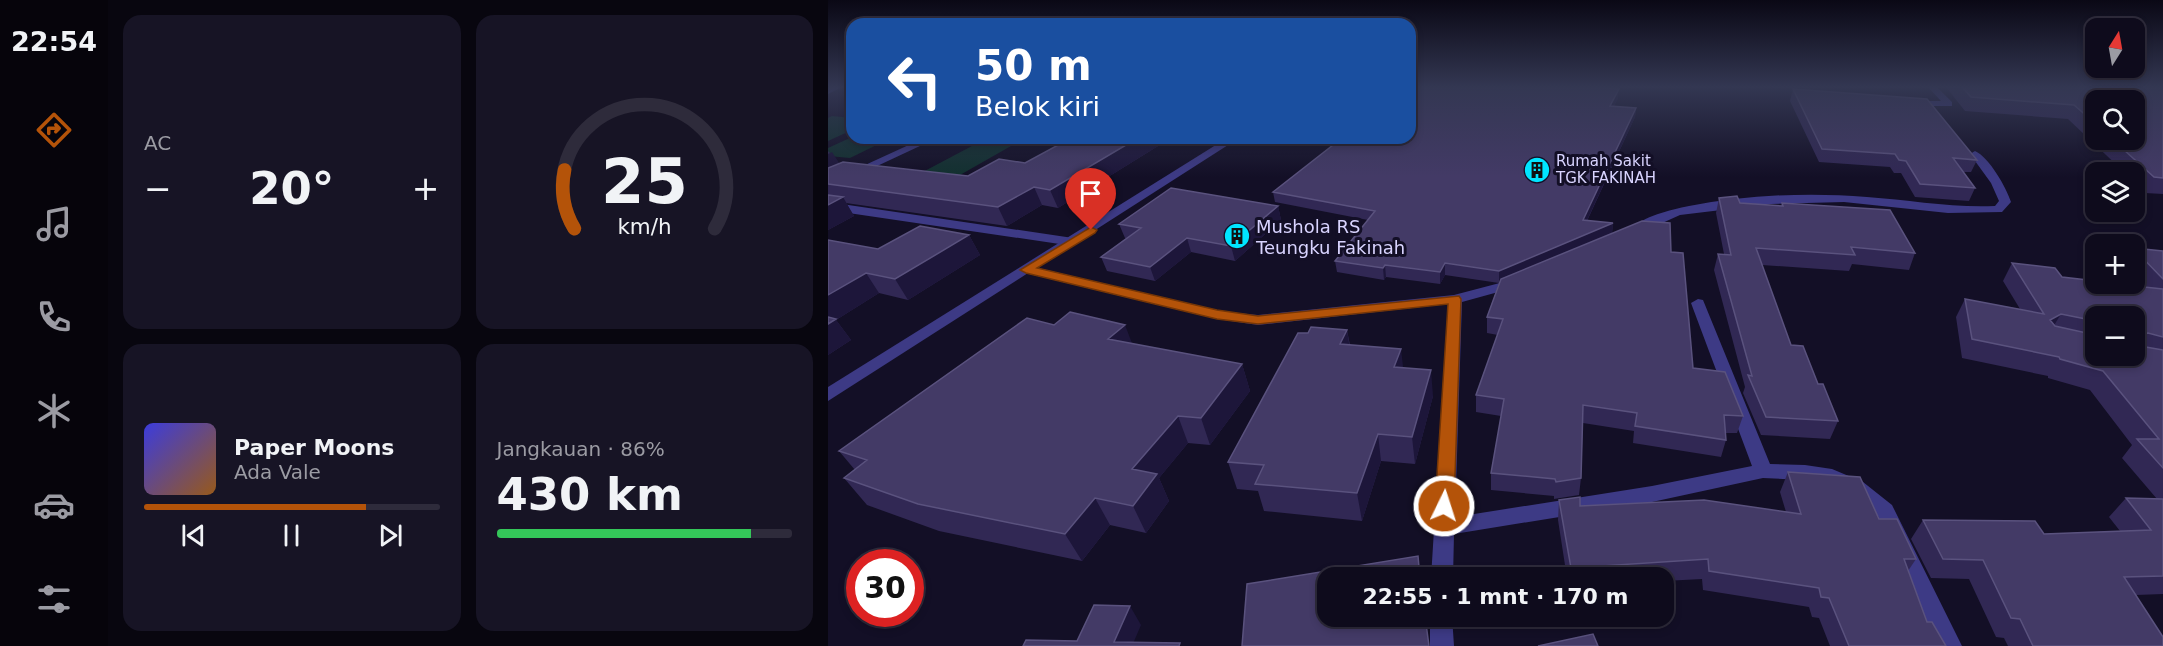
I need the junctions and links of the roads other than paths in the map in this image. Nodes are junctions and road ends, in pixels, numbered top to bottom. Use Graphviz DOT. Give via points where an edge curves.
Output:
graph roads {
  1 [pos="919,144"];
  2 [pos="1225,144"];
  3 [pos="1975,154"];
  4 [pos="828,186"];
  5 [pos="828,206"];
  6 [pos="1624,235"];
  7 [pos="1073,242"];
  8 [pos="1026,270"];
  9 [pos="1531,277"];
  10 [pos="1455,299"];
  11 [pos="1698,303"];
  12 [pos="828,395"];
  13 [pos="1763,471"];
  14 [pos="1443,527"];
  15 [pos="1442,567"];
  16 [pos="1441,627"];
  17 [pos="1442,646"];
  18 [pos="1950,646"];
  1 -- 4 [label="street"];
  2 -- 7 [label="street"];
  3 -- 6 [label="street" via="2003,194 2005,202 1998,209 1830,198 1780,201 1676,213"];
  5 -- 7 [label="street"];
  7 -- 8 [label="street"];
  8 -- 10 [label="street" via="1217,315 1258,320"];
  8 -- 12 [label="street"];
  9 -- 10 [label="street" via="1504,288"];
  10 -- 14 [label="street"];
  11 -- 13 [label="street"];
  13 -- 14 [label="street" via="1652,494"];
  13 -- 18 [label="street" via="1825,474 1856,487 1885,511"];
  14 -- 15 [label="street"];
  16 -- 17 [label="street"];
}
